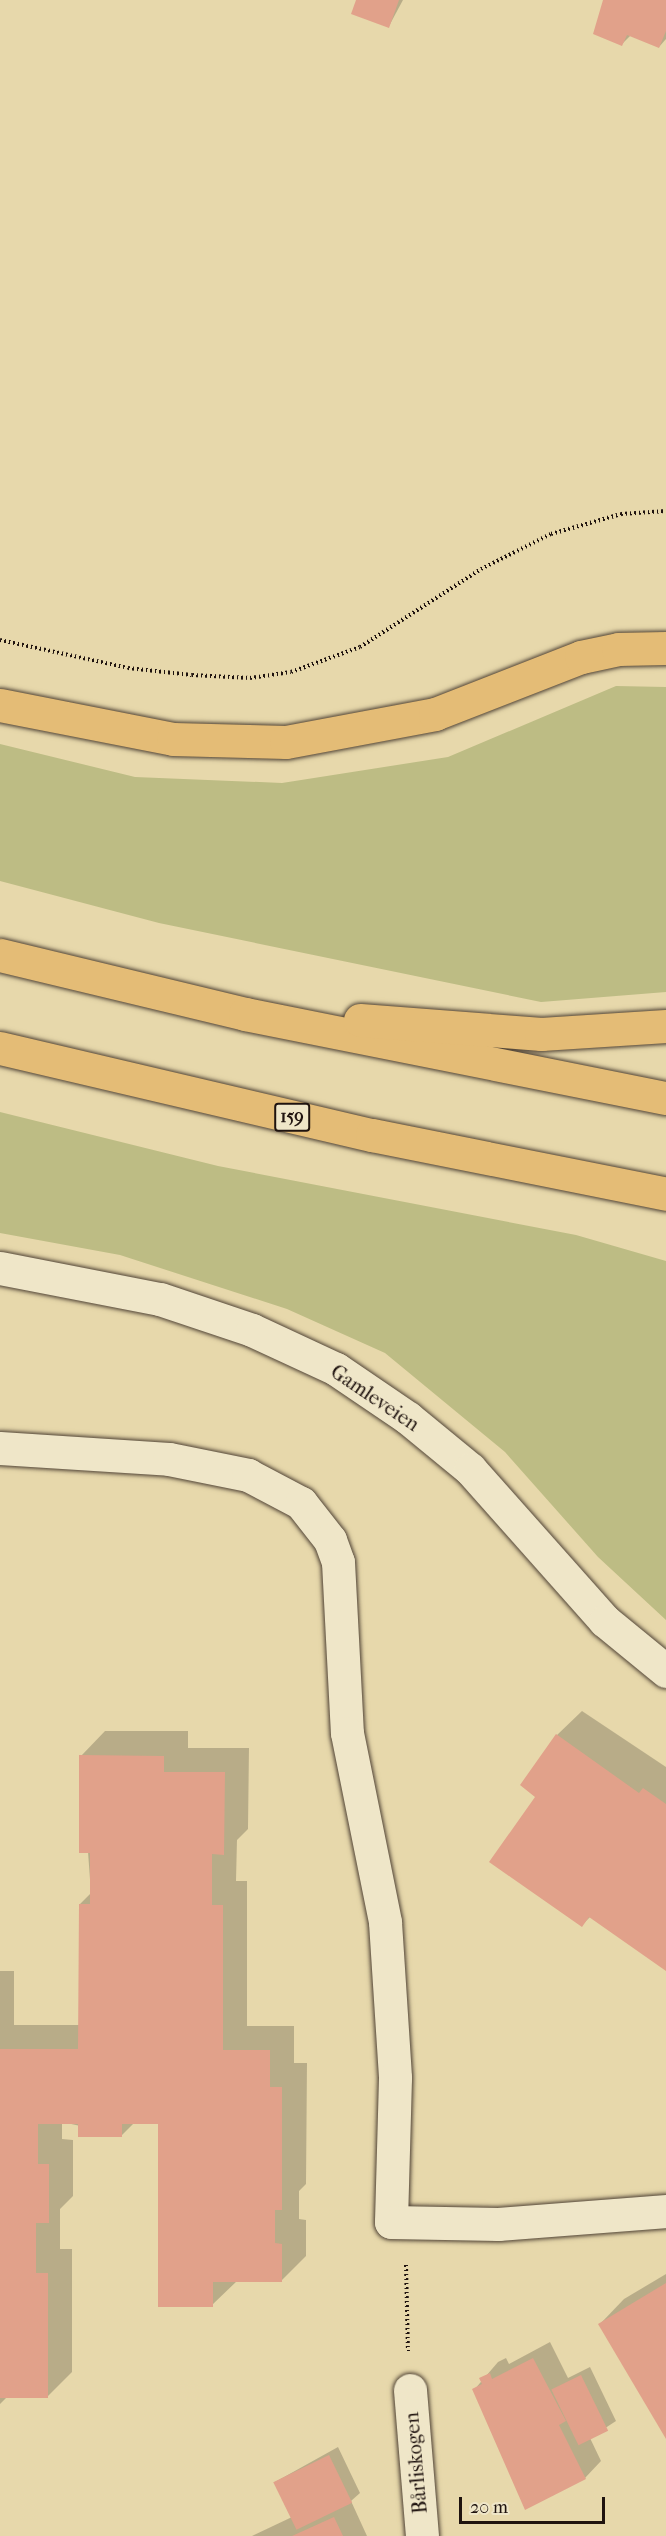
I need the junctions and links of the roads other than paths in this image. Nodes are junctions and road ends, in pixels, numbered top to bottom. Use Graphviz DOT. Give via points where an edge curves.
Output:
graph roads {
  1 [pos="666,648"];
  2 [pos="0,705"];
  3 [pos="0,955"];
  4 [pos="246,1014"];
  5 [pos="666,1026"];
  6 [pos="0,1048"];
  7 [pos="666,1098"];
  8 [pos="585,1180"];
  9 [pos="666,1194"];
  10 [pos="666,1215"];
  11 [pos="0,1268"];
  12 [pos="0,1448"];
  13 [pos="666,1671"];
  14 [pos="666,2211"];
  15 [pos="410,2390"];
  16 [pos="422,2536"];
  1 -- 2 [label="highway" via="618,649 581,657 435,714 286,742 163,738"];
  3 -- 4 [label="highway"];
  4 -- 5 [label="highway" via="540,1034"];
  4 -- 7 [label="highway"];
  6 -- 8 [label="highway, 159"];
  8 -- 9 [label="highway, 159"];
  8 -- 10 [label="highway"];
  11 -- 13 [label="street, Gamleveien" via="116,1287 181,1305 252,1330 336,1369 408,1418 470,1469 605,1621"];
  12 -- 14 [label="street" via="126,1454 248,1475 301,1503 330,1540 339,1562 348,1733 386,1933 395,2078 391,2222 498,2224"];
  15 -- 16 [label="street, Bårliskogen"];
}
